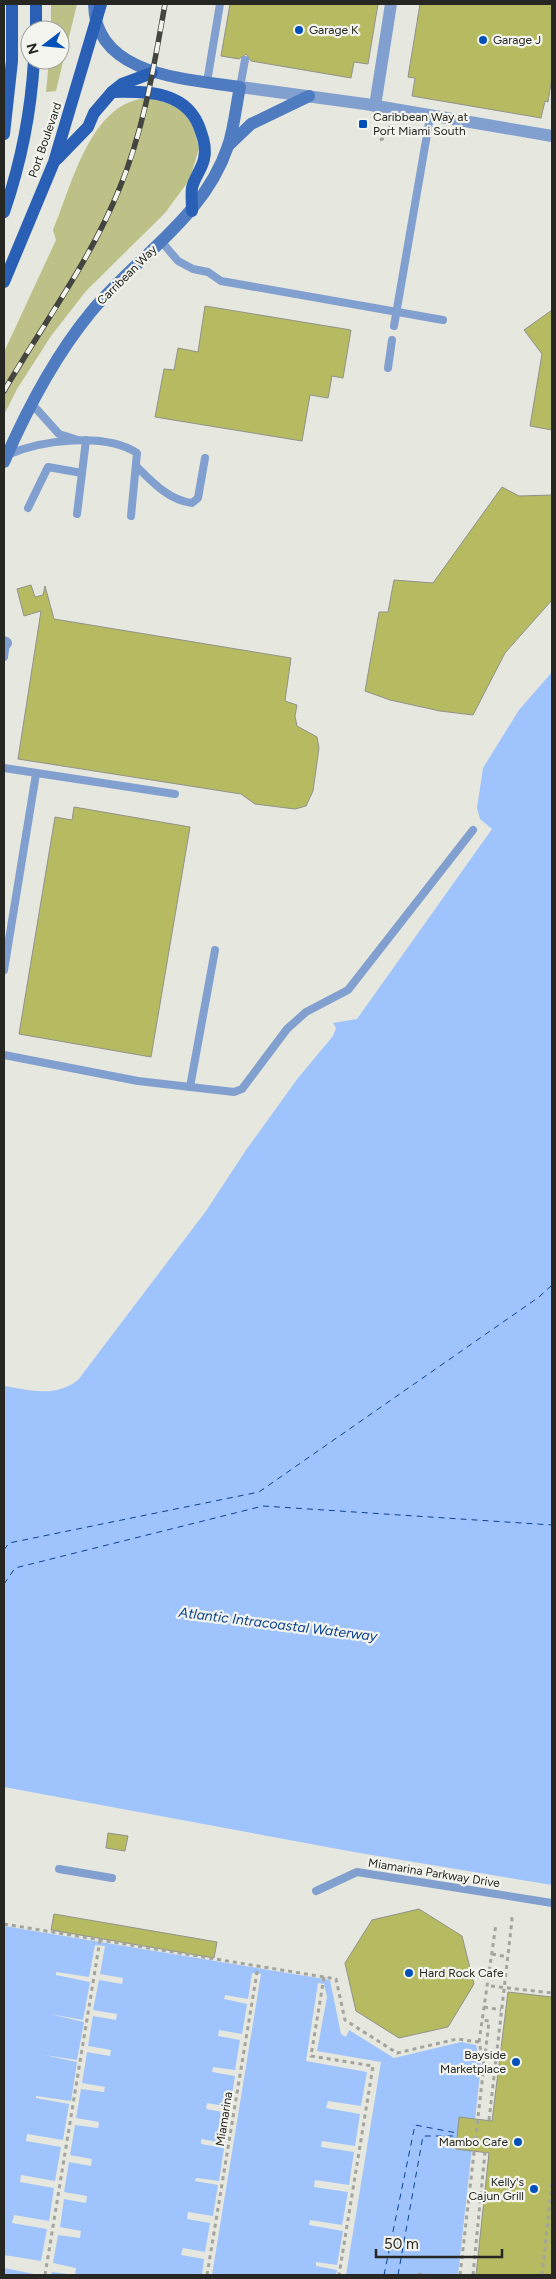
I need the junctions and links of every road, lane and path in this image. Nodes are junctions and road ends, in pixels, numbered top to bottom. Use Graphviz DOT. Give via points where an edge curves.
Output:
graph roads {
  1 [pos="12,4"];
  2 [pos="36,4"];
  3 [pos="94,4"];
  4 [pos="101,4"];
  5 [pos="220,4"];
  6 [pos="391,4"];
  7 [pos="36,20"];
  8 [pos="94,21"];
  9 [pos="245,60"];
  10 [pos="33,70"];
  11 [pos="152,73"];
  12 [pos="207,82"];
  13 [pos="240,87"];
  14 [pos="112,92"];
  15 [pos="308,96"];
  16 [pos="375,106"];
  17 [pos="430,117"];
  18 [pos="390,126"];
  19 [pos="4,134"];
  20 [pos="552,136"];
  21 [pos="380,140"];
  22 [pos="228,146"];
  23 [pos="54,162"];
  24 [pos="192,211"];
  25 [pos="4,212"];
  26 [pos="161,241"];
  27 [pos="4,282"];
  28 [pos="397,312"];
  29 [pos="443,320"];
  30 [pos="394,326"];
  31 [pos="392,340"];
  32 [pos="388,368"];
  33 [pos="32,404"];
  34 [pos="82,440"];
  35 [pos="205,458"];
  36 [pos="5,459"];
  37 [pos="137,467"];
  38 [pos="82,473"];
  39 [pos="28,508"];
  40 [pos="77,514"];
  41 [pos="131,516"];
  42 [pos="5,642"];
  43 [pos="4,657"];
  44 [pos="4,768"];
  45 [pos="36,774"];
  46 [pos="175,794"];
  47 [pos="473,830"];
  48 [pos="216,950"];
  49 [pos="4,970"];
  50 [pos="4,1055"];
  51 [pos="190,1087"];
  52 [pos="58,1869"];
  53 [pos="112,1878"];
  54 [pos="316,1891"];
  55 [pos="552,1903"];
  56 [pos="511,1914"];
  57 [pos="4,1924"];
  58 [pos="496,1924"];
  59 [pos="100,1940"];
  60 [pos="492,1954"];
  61 [pos="508,1957"];
  62 [pos="258,1966"];
  63 [pos="324,1977"];
  64 [pos="491,1986"];
  65 [pos="504,1988"];
  66 [pos="552,1993"];
  67 [pos="484,2007"];
  68 [pos="501,2010"];
  69 [pos="482,2020"];
  70 [pos="479,2042"];
  71 [pos="484,2064"];
  72 [pos="489,2120"];
  73 [pos="485,2152"];
  74 [pos="552,2181"];
  75 [pos="418,2274"];
  76 [pos="45,2275"];
  77 [pos="207,2275"];
  78 [pos="339,2275"];
  79 [pos="427,2275"];
  80 [pos="460,2275"];
  81 [pos="473,2275"];
  82 [pos="542,2275"];
  1 -- 19 [label="main road" via="12,60"];
  2 -- 7 [label="main road"];
  3 -- 8 [label="street"];
  4 -- 8 [label="main road, Port Boulevard"];
  5 -- 12 [label="lane"];
  6 -- 16 [label="street"];
  8 -- 11 [label="street" via="117,52"];
  8 -- 23 [label="main road, Port Boulevard"];
  9 -- 13 [label="lane"];
  10 -- 25 [label="main road, Port Boulevard" via="22,147"];
  11 -- 12 [label="street"];
  11 -- 14 [label="main road" via="122,84"];
  12 -- 13 [label="street"];
  13 -- 15 [label="street"];
  13 -- 22 [label="street, Carribean Way"];
  14 -- 23 [label="main road" via="94,113 88,127"];
  14 -- 24 [label="main road" via="165,94 185,105 198,122 204,158 192,187"];
  15 -- 16 [label="street"];
  15 -- 22 [label="street" via="251,124"];
  16 -- 17 [label="street"];
  17 -- 20 [label="street"];
  17 -- 28 [label="lane"];
  18 -- 21 [label="path" via="387,137"];
  22 -- 24 [label="street, Carribean Way" via="207,190"];
  23 -- 27 [label="main road, Port Boulevard"];
  24 -- 26 [label="street, Carribean Way"];
  26 -- 28 [label="lane" via="178,261 208,272 221,281"];
  26 -- 33 [label="street, Carribean Way" via="92,311 55,362"];
  28 -- 29 [label="lane"];
  28 -- 30 [label="lane"];
  31 -- 32 [label="lane"];
  33 -- 34 [label="lane" via="59,434"];
  33 -- 36 [label="street, Carribean Way"];
  34 -- 36 [label="lane" via="42,442"];
  34 -- 37 [label="lane" via="126,446 137,454"];
  34 -- 38 [label="lane"];
  35 -- 37 [label="lane" via="198,498 192,503 181,502 156,486"];
  37 -- 41 [label="lane"];
  38 -- 39 [label="lane" via="48,467"];
  38 -- 40 [label="lane"];
  42 -- 43 [label="lane"];
  44 -- 45 [label="lane"];
  45 -- 46 [label="lane"];
  45 -- 49 [label="lane"];
  47 -- 51 [label="lane" via="348,990 306,1012 286,1029 248,1085 234,1092"];
  48 -- 51 [label="lane"];
  50 -- 51 [label="lane" via="138,1081"];
  52 -- 53 [label="lane"];
  54 -- 55 [label="lane, Miamarina Parkway Drive" via="357,1872"];
  56 -- 61 [label="path"];
  57 -- 59 [label="path"];
  58 -- 60 [label="path"];
  59 -- 62 [label="path"];
  59 -- 76 [label="path"];
  60 -- 61 [label="path"];
  60 -- 67 [label="path"];
  61 -- 65 [label="path"];
  62 -- 63 [label="path"];
  62 -- 77 [label="path, Miamarina"];
  63 -- 70 [label="path" via="336,1979 345,2020 397,2053 457,2039"];
  63 -- 78 [label="path" via="311,2056 373,2066"];
  64 -- 65 [label="path"];
  65 -- 66 [label="path"];
  65 -- 68 [label="path"];
  67 -- 68 [label="path"];
  67 -- 69 [label="path"];
  68 -- 72 [label="path"];
  69 -- 70 [label="path"];
  69 -- 71 [label="path" via="489,2021"];
  70 -- 71 [label="path"];
  71 -- 80 [label="path"];
  73 -- 81 [label="path"];
  74 -- 82 [label="path"];
  75 -- 79 [label="path"];
}
